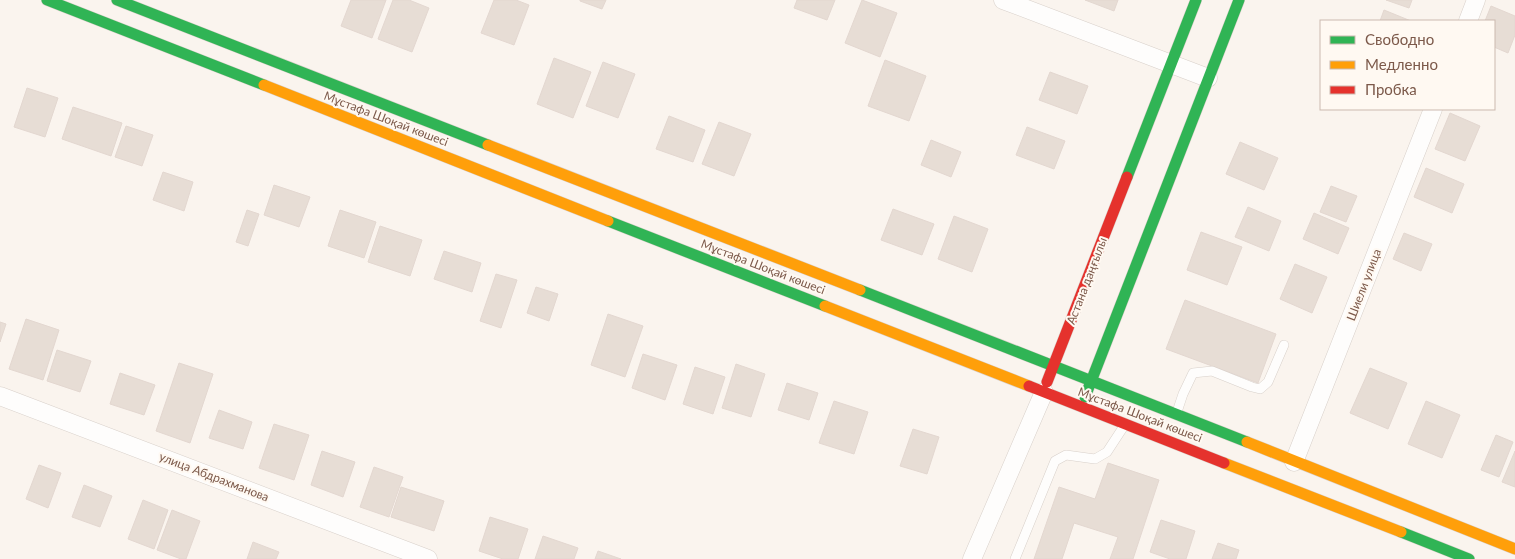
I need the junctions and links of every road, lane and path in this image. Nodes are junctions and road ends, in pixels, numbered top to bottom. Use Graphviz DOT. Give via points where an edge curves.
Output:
graph roads {
  1 [pos="47,0"];
  2 [pos="117,0"];
  3 [pos="1003,0"];
  4 [pos="1196,0"];
  5 [pos="1239,0"];
  6 [pos="1476,0"];
  7 [pos="1468,20"];
  8 [pos="1171,63"];
  9 [pos="1208,78"];
  10 [pos="1434,110"];
  11 [pos="1284,345"];
  12 [pos="1053,367"];
  13 [pos="1091,382"];
  14 [pos="1044,392"];
  15 [pos="0,396"];
  16 [pos="1081,406"];
  17 [pos="1176,414"];
  18 [pos="1126,424"];
  19 [pos="1294,462"];
  20 [pos="1515,549"];
  21 [pos="428,559"];
  22 [pos="972,559"];
  23 [pos="1016,559"];
  24 [pos="1469,559"];
  1 -- 14 [label="street, Мұстафа Шоқай көшесі"];
  2 -- 12 [label="street, Мұстафа Шоқай көшесі"];
  3 -- 8 [label="street"];
  4 -- 8 [label="street, Астана даңғылы"];
  5 -- 9 [label="street"];
  6 -- 7 [label="street"];
  8 -- 9 [label="street"];
  8 -- 12 [label="street, Астана даңғылы"];
  9 -- 13 [label="street"];
  10 -- 19 [label="street, Шиели улица"];
  11 -- 17 [label="lane" via="1268,382 1260,389 1212,371 1193,373"];
  12 -- 13 [label="street, Мұстафа Шоқай көшесі"];
  12 -- 14 [label="street, Астана даңғылы"];
  13 -- 16 [label="street"];
  13 -- 17 [label="street, Мұстафа Шоқай көшесі"];
  14 -- 16 [label="street, Мұстафа Шоқай көшесі"];
  14 -- 22 [label="street, Астана даңғылы"];
  15 -- 21 [label="street, улица Абдрахманова"];
  16 -- 18 [label="street, Мұстафа Шоқай көшесі"];
  17 -- 19 [label="street, Мұстафа Шоқай көшесі"];
  18 -- 23 [label="lane" via="1107,452 1095,459 1066,455 1056,461"];
  18 -- 24 [label="street, Мұстафа Шоқай көшесі"];
  19 -- 20 [label="street, Мұстафа Шоқай көшесі"];
}
